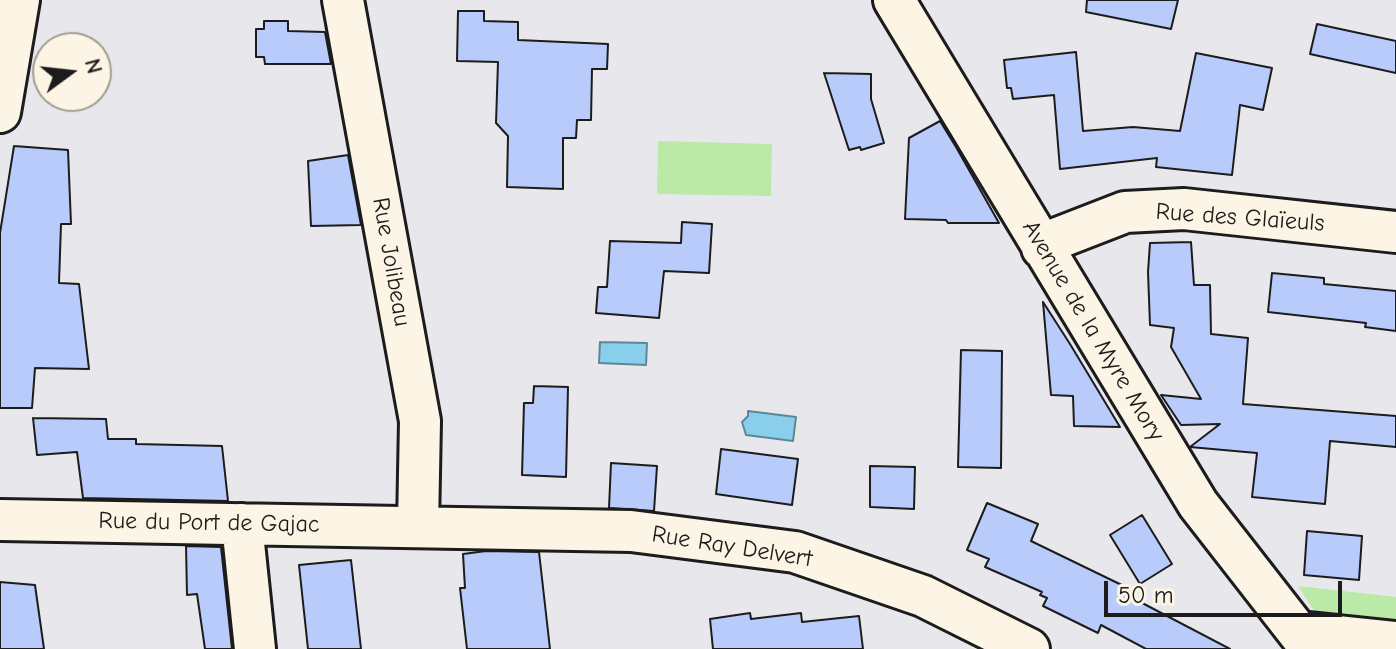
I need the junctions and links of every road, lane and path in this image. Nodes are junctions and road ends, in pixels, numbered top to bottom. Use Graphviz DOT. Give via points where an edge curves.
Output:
graph roads {
  1 [pos="19,0"];
  2 [pos="343,0"];
  3 [pos="894,0"];
  4 [pos="0,112"];
  5 [pos="1396,232"];
  6 [pos="1042,248"];
  7 [pos="0,520"];
  8 [pos="242,524"];
  9 [pos="418,526"];
  10 [pos="1305,640"];
  11 [pos="1396,642"];
  12 [pos="255,649"];
  13 [pos="1029,649"];
  1 -- 4 [label="street"];
  2 -- 9 [label="street, Rue Jolibeau" via="420,421"];
  3 -- 6 [label="street, Avenue de la Myre Mory"];
  5 -- 6 [label="street, Rue des Glaïeuls" via="1184,209 1125,212"];
  6 -- 10 [label="street, Avenue de la Myre Mory" via="1198,504"];
  7 -- 8 [label="street, Rue du Port de Gajac"];
  8 -- 9 [label="street, Rue du Port de Gajac"];
  8 -- 12 [label="street"];
  9 -- 13 [label="street, Rue Ray Delvert" via="631,531 795,552 923,596"];
  10 -- 11 [label="street"];
}
